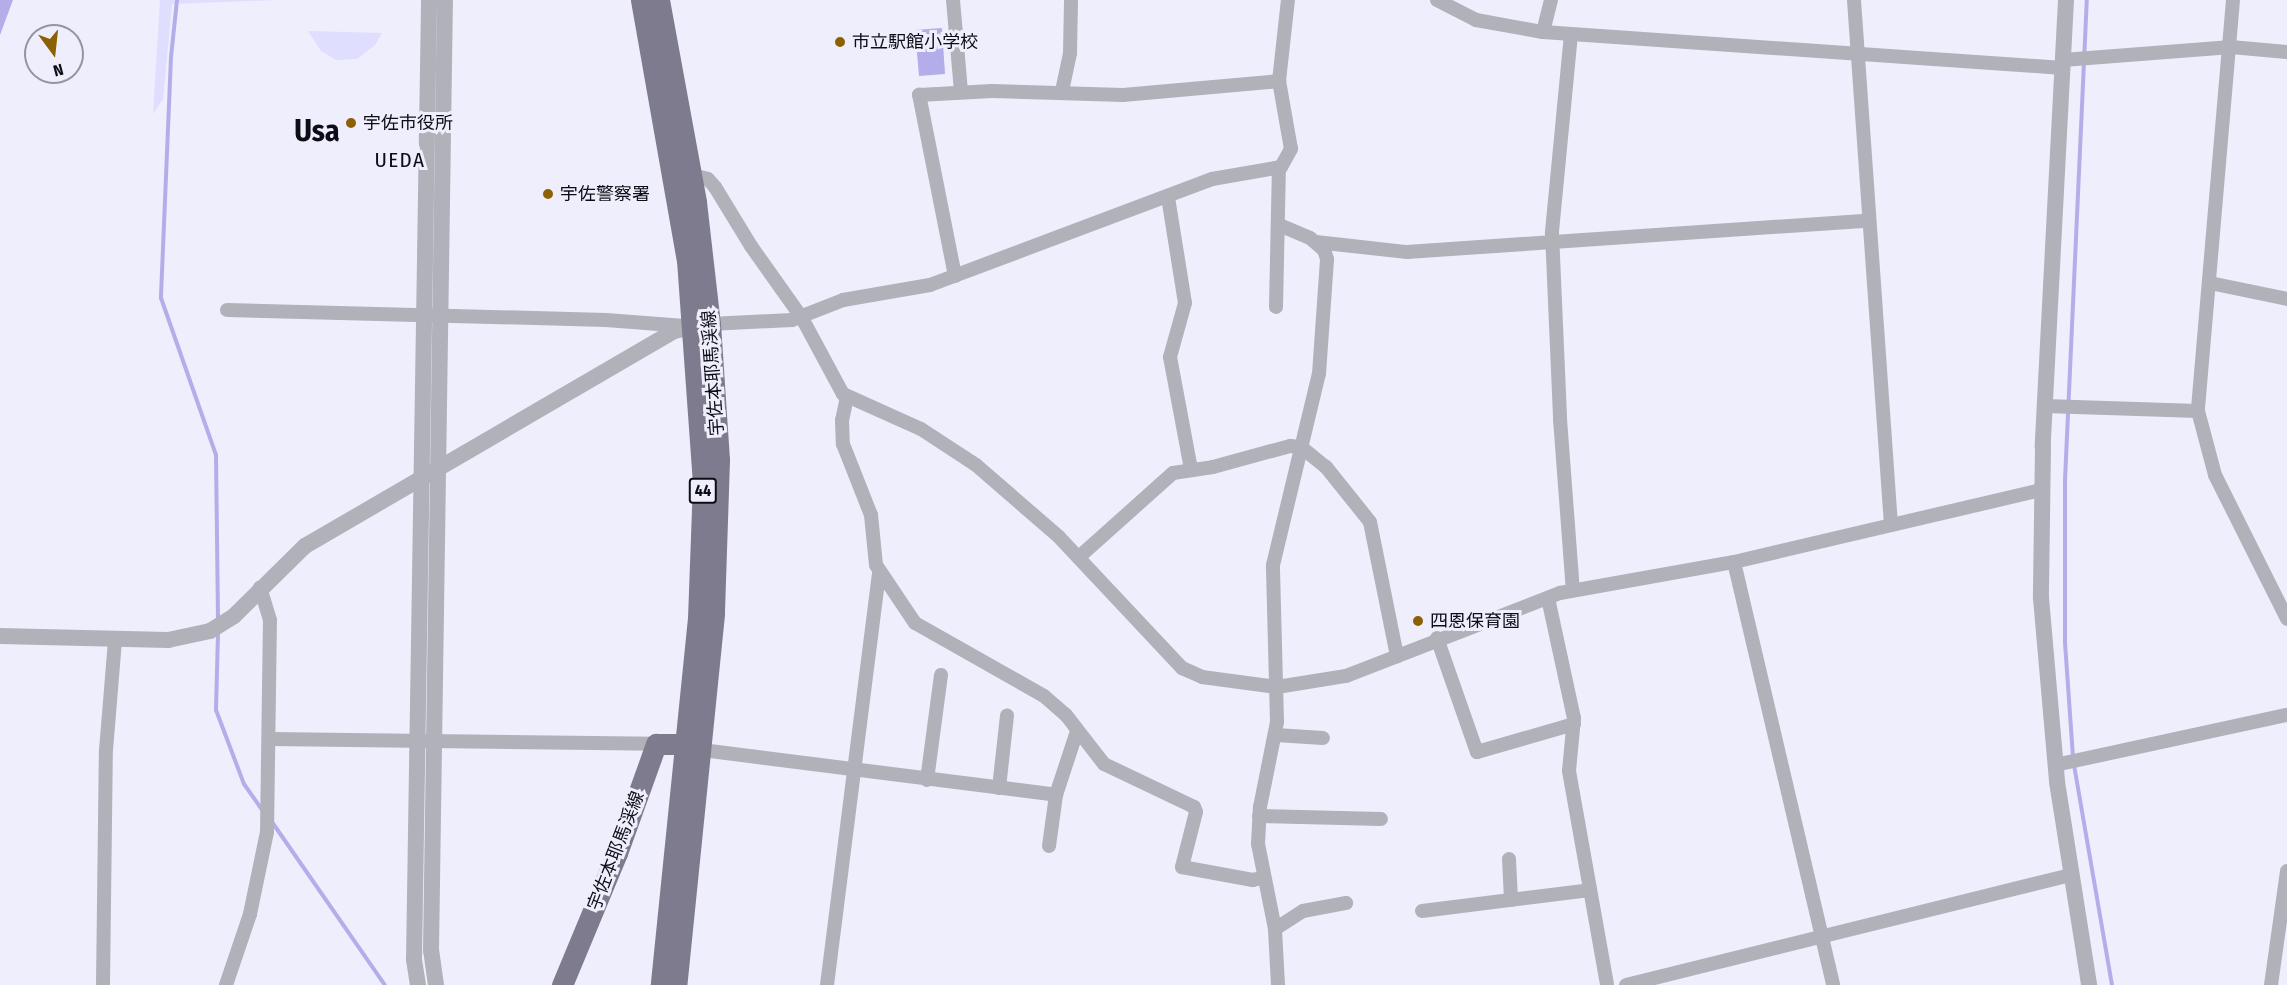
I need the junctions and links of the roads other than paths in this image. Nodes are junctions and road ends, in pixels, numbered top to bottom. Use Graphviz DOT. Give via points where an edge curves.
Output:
graph roads {
  1 [pos="429,0"];
  2 [pos="445,0"];
  3 [pos="641,0"];
  4 [pos="659,0"];
  5 [pos="953,0"];
  6 [pos="1071,0"];
  7 [pos="1288,0"];
  8 [pos="1437,0"];
  9 [pos="1551,0"];
  10 [pos="1854,0"];
  11 [pos="2066,0"];
  12 [pos="2233,0"];
  13 [pos="1543,32"];
  14 [pos="1571,34"];
  15 [pos="2231,47"];
  16 [pos="1858,51"];
  17 [pos="2287,52"];
  18 [pos="2063,64"];
  19 [pos="1279,81"];
  20 [pos="1062,91"];
  21 [pos="961,92"];
  22 [pos="1279,168"];
  23 [pos="692,175"];
  24 [pos="1168,197"];
  25 [pos="1867,221"];
  26 [pos="1279,225"];
  27 [pos="1316,242"];
  28 [pos="1553,243"];
  29 [pos="956,276"];
  30 [pos="2210,283"];
  31 [pos="2287,299"];
  32 [pos="1276,307"];
  33 [pos="227,309"];
  34 [pos="432,316"];
  35 [pos="802,318"];
  36 [pos="697,325"];
  37 [pos="847,397"];
  38 [pos="2045,406"];
  39 [pos="2198,411"];
  40 [pos="1302,448"];
  41 [pos="438,468"];
  42 [pos="1191,469"];
  43 [pos="422,478"];
  44 [pos="2042,490"];
  45 [pos="1891,525"];
  46 [pos="1079,557"];
  47 [pos="1734,562"];
  48 [pos="879,573"];
  49 [pos="260,588"];
  50 [pos="1573,591"];
  51 [pos="1548,598"];
  52 [pos="2287,620"];
  53 [pos="0,636"];
  54 [pos="1437,638"];
  55 [pos="112,640"];
  56 [pos="1397,656"];
  57 [pos="941,675"];
  58 [pos="1277,687"];
  59 [pos="1007,715"];
  60 [pos="2287,716"];
  61 [pos="1574,724"];
  62 [pos="1077,730"];
  63 [pos="1275,735"];
  64 [pos="1323,738"];
  65 [pos="270,739"];
  66 [pos="426,742"];
  67 [pos="656,744"];
  68 [pos="694,747"];
  69 [pos="2062,764"];
  70 [pos="855,771"];
  71 [pos="927,780"];
  72 [pos="999,788"];
  73 [pos="1056,795"];
  74 [pos="1259,816"];
  75 [pos="1381,819"];
  76 [pos="1049,846"];
  77 [pos="1509,859"];
  78 [pos="2287,873"];
  79 [pos="2070,875"];
  80 [pos="1264,877"];
  81 [pos="1590,890"];
  82 [pos="1511,900"];
  83 [pos="1346,903"];
  84 [pos="1422,911"];
  85 [pos="1275,929"];
  86 [pos="1822,936"];
  87 [pos="104,985"];
  88 [pos="226,985"];
  89 [pos="418,985"];
  90 [pos="436,985"];
  91 [pos="562,985"];
  92 [pos="661,985"];
  93 [pos="676,985"];
  94 [pos="827,985"];
  95 [pos="1278,985"];
  96 [pos="1607,985"];
  97 [pos="1626,985"];
  98 [pos="1833,985"];
  99 [pos="2089,985"];
  100 [pos="2271,985"];
  1 -- 34 [label="street"];
  2 -- 34 [label="street"];
  3 -- 36 [label="main road, 宇佐本耶馬渓線 / 44"];
  4 -- 23 [label="main road, 宇佐本耶馬渓線 / 44"];
  5 -- 21 [label="street"];
  6 -- 20 [label="street" via="1070,53"];
  7 -- 19 [label="street"];
  8 -- 13 [label="street" via="1476,20"];
  9 -- 13 [label="street"];
  10 -- 16 [label="street"];
  11 -- 18 [label="street"];
  12 -- 15 [label="street"];
  13 -- 14 [label="street"];
  14 -- 16 [label="street"];
  14 -- 28 [label="street"];
  15 -- 17 [label="street"];
  15 -- 18 [label="street"];
  15 -- 30 [label="street"];
  16 -- 18 [label="street"];
  16 -- 25 [label="street"];
  18 -- 38 [label="street"];
  19 -- 20 [label="street" via="1134,94"];
  19 -- 22 [label="street" via="1291,149 1288,161"];
  20 -- 21 [label="street"];
  21 -- 29 [label="street" via="919,94"];
  22 -- 24 [label="street" via="1220,176"];
  22 -- 26 [label="street"];
  23 -- 35 [label="street" via="708,179 715,187"];
  23 -- 36 [label="main road, 宇佐本耶馬渓線 / 44"];
  24 -- 29 [label="street"];
  24 -- 42 [label="street" via="1185,303 1170,357"];
  25 -- 28 [label="street"];
  25 -- 45 [label="street"];
  26 -- 27 [label="street"];
  26 -- 32 [label="street"];
  27 -- 28 [label="street" via="1407,252"];
  27 -- 40 [label="street" via="1327,259 1323,334 1319,374"];
  28 -- 50 [label="street"];
  29 -- 35 [label="street" via="921,287 843,300"];
  30 -- 31 [label="street"];
  30 -- 39 [label="street"];
  33 -- 34 [label="street"];
  34 -- 36 [label="street"];
  34 -- 41 [label="street"];
  34 -- 43 [label="street"];
  35 -- 36 [label="street" via="764,324"];
  35 -- 37 [label="street" via="835,384"];
  36 -- 41 [label="street"];
  36 -- 68 [label="main road, 宇佐本耶馬渓線 / 44" via="718,415 719,511"];
  37 -- 46 [label="street" via="921,429 976,465"];
  37 -- 48 [label="street" via="842,420 843,444 871,515"];
  38 -- 39 [label="street"];
  38 -- 44 [label="street"];
  39 -- 52 [label="street" via="2218,484"];
  40 -- 42 [label="street" via="1290,446"];
  40 -- 56 [label="street" via="1326,466 1370,522"];
  40 -- 58 [label="street" via="1273,565"];
  41 -- 43 [label="street"];
  41 -- 66 [label="street"];
  42 -- 46 [label="street" via="1163,478"];
  43 -- 49 [label="street" via="305,546"];
  43 -- 66 [label="street"];
  44 -- 45 [label="street"];
  44 -- 69 [label="street" via="2041,598"];
  45 -- 47 [label="street"];
  46 -- 58 [label="street" via="1188,671 1232,683"];
  47 -- 50 [label="street"];
  47 -- 86 [label="street"];
  48 -- 62 [label="street" via="921,628 1044,696"];
  48 -- 70 [label="street"];
  49 -- 55 [label="street" via="234,616 200,634 168,640"];
  49 -- 65 [label="street" via="270,614"];
  50 -- 51 [label="street"];
  51 -- 54 [label="street"];
  51 -- 61 [label="street"];
  53 -- 55 [label="street"];
  54 -- 56 [label="street"];
  54 -- 61 [label="street" via="1477,752"];
  55 -- 87 [label="street" via="106,750"];
  56 -- 58 [label="street" via="1346,676"];
  57 -- 71 [label="street"];
  58 -- 63 [label="street"];
  59 -- 72 [label="street"];
  60 -- 69 [label="street"];
  61 -- 81 [label="street" via="1569,771"];
  62 -- 73 [label="street"];
  62 -- 80 [label="street" via="1104,764 1195,808 1182,867 1253,880"];
  63 -- 64 [label="street"];
  63 -- 74 [label="street"];
  65 -- 66 [label="street"];
  65 -- 88 [label="street" via="271,782 263,864"];
  66 -- 67 [label="street"];
  66 -- 89 [label="street" via="414,959"];
  66 -- 90 [label="street" via="431,951"];
  67 -- 68 [label="main road"];
  67 -- 91 [label="main road, 宇佐本耶馬渓線" via="617,853"];
  68 -- 70 [label="street"];
  68 -- 92 [label="main road, 宇佐本耶馬渓線 / 44"];
  68 -- 93 [label="main road, 宇佐本耶馬渓線 / 44"];
  69 -- 79 [label="street"];
  70 -- 71 [label="street"];
  70 -- 94 [label="street"];
  71 -- 72 [label="street"];
  72 -- 73 [label="street"];
  73 -- 76 [label="street"];
  74 -- 75 [label="street"];
  74 -- 80 [label="street" via="1258,844"];
  77 -- 82 [label="street"];
  78 -- 100 [label="street"];
  79 -- 86 [label="street"];
  79 -- 99 [label="street"];
  80 -- 85 [label="street"];
  81 -- 82 [label="street"];
  81 -- 96 [label="street"];
  82 -- 84 [label="street"];
  83 -- 85 [label="street" via="1303,911"];
  85 -- 95 [label="street"];
  86 -- 97 [label="street"];
  86 -- 98 [label="street"];
}
